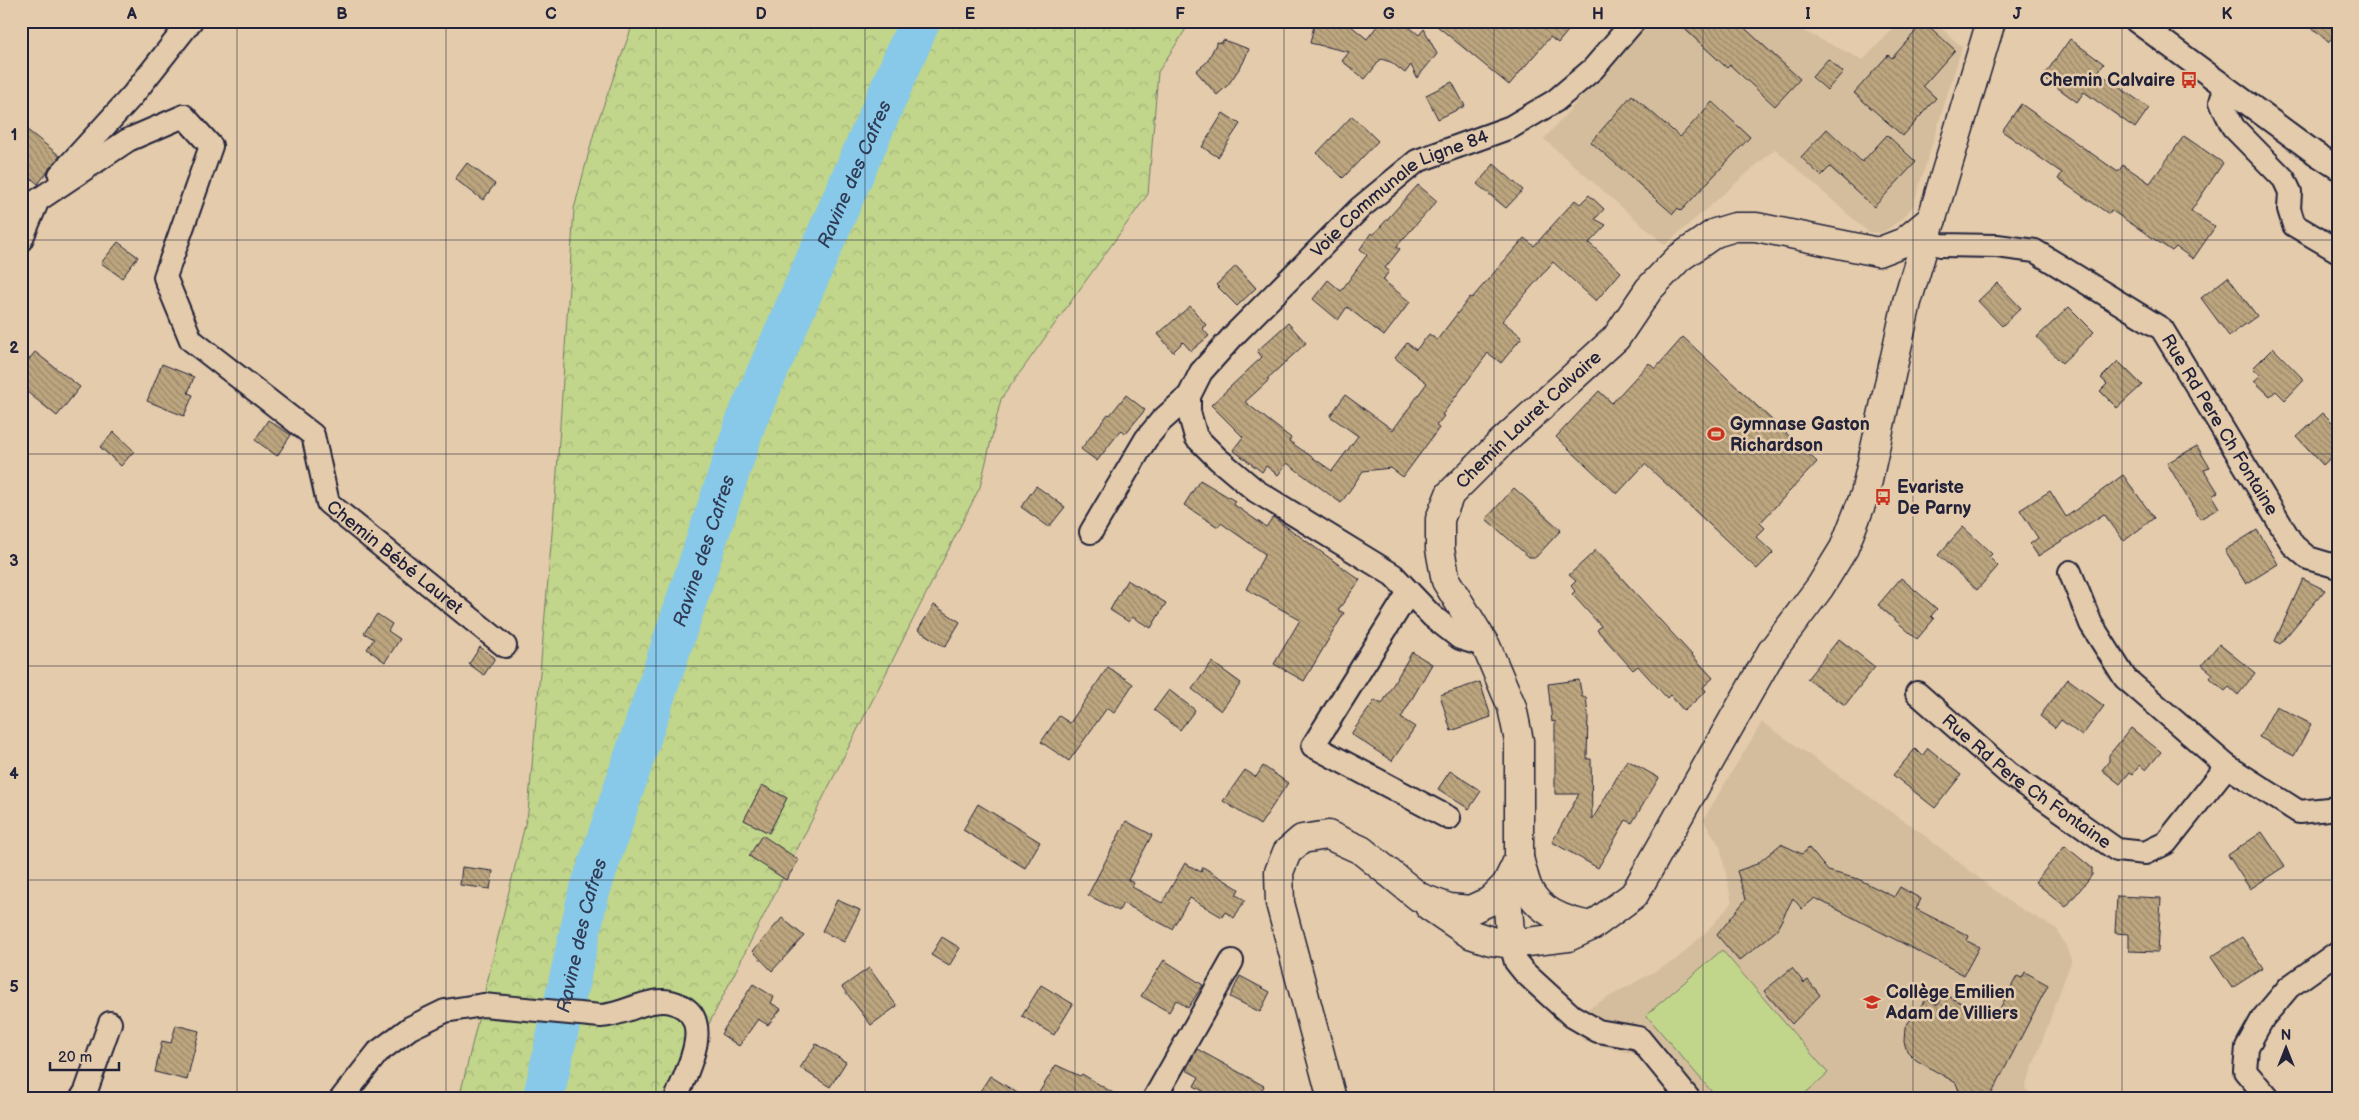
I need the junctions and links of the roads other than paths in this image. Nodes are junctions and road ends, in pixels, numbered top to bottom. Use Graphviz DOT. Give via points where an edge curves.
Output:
graph roads {
  1 [pos="191,21"];
  2 [pos="1634,21"];
  3 [pos="1991,21"];
  4 [pos="2136,21"];
  5 [pos="2225,88"];
  6 [pos="2338,168"];
  7 [pos="38,200"];
  8 [pos="1929,229"];
  9 [pos="21,240"];
  10 [pos="2338,251"];
  11 [pos="1878,252"];
  12 [pos="1908,302"];
  13 [pos="1189,396"];
  14 [pos="1091,532"];
  15 [pos="2338,567"];
  16 [pos="2070,572"];
  17 [pos="1409,592"];
  18 [pos="506,646"];
  19 [pos="1486,646"];
  20 [pos="1917,693"];
  21 [pos="2227,766"];
  22 [pos="2338,808"];
  23 [pos="1449,818"];
  24 [pos="1519,858"];
  25 [pos="1506,886"];
  26 [pos="1419,896"];
  27 [pos="1592,926"];
  28 [pos="1511,944"];
  29 [pos="2338,952"];
  30 [pos="1232,961"];
  31 [pos="110,1023"];
  32 [pos="81,1099"];
  33 [pos="341,1099"];
  34 [pos="676,1099"];
  35 [pos="1154,1099"];
  36 [pos="1332,1099"];
  37 [pos="1689,1099"];
  38 [pos="2269,1099"];
  1 -- 7 [label="street" via="132,96"];
  2 -- 13 [label="street, Voie Communale Ligne 84" via="1593,69 1555,101 1511,127 1417,161 1360,208 1235,334 1201,372"];
  3 -- 8 [label="main road"];
  4 -- 5 [label="street"];
  5 -- 6 [label="street"];
  5 -- 10 [label="street" via="2221,102 2233,128 2284,179 2290,192 2288,209 2294,225"];
  7 -- 9 [label="street"];
  7 -- 18 [label="street, Chemin Bébé Lauret" via="128,140 184,116 211,146 164,277 191,340 313,435 328,503"];
  8 -- 11 [label="main road"];
  8 -- 12 [label="main road"];
  8 -- 15 [label="street, Rue Rd Pere Ch Fontaine" via="1941,245 1997,246 2035,252 2162,329 2293,545 2308,558"];
  11 -- 12 [label="main road" via="1897,268"];
  11 -- 19 [label="main road, Chemin Lauret Calvaire" via="1756,227 1735,227 1715,234 1673,264 1649,289 1616,338 1450,494 1440,519 1440,549 1446,580"];
  12 -- 27 [label="main road" via="1865,494 1844,548 1820,587 1772,651 1634,895"];
  13 -- 14 [label="street, Voie Communale Ligne 84" via="1146,439"];
  13 -- 17 [label="street" via="1189,412 1196,437 1218,459 1256,491 1393,575"];
  16 -- 21 [label="street" via="2091,624 2125,678"];
  17 -- 19 [label="street" via="1460,638"];
  17 -- 23 [label="street" via="1314,746"];
  19 -- 24 [label="main road, Chemin Lauret Calvaire" via="1512,707 1518,741"];
  20 -- 21 [label="street, Rue Rd Pere Ch Fontaine" via="2008,773 2117,850 2145,853 2166,843"];
  21 -- 22 [label="street" via="2299,812"];
  24 -- 25 [label="main road, Chemin Lauret Calvaire"];
  24 -- 27 [label="main road" via="1528,889 1546,911"];
  25 -- 26 [label="main road, Chemin Lauret Calvaire" via="1490,901 1470,910 1449,908"];
  25 -- 28 [label="main road"];
  26 -- 28 [label="main road" via="1435,912 1470,934"];
  26 -- 36 [label="main road, Chemin Lauret Calvaire" via="1361,850 1328,835 1302,839 1287,852 1279,872 1280,903"];
  27 -- 28 [label="main road" via="1568,937"];
  28 -- 37 [label="street" via="1516,962 1548,996 1572,1016 1598,1031 1639,1038"];
  29 -- 38 [label="street" via="2289,987 2263,1018 2247,1046 2245,1071"];
  30 -- 35 [label="street"];
  31 -- 32 [label="street"];
  33 -- 34 [label="street" via="378,1052 410,1028 444,1011 483,1005 601,1016 615,1015 652,1002 673,1001 689,1010 697,1026 697,1040"];
}
